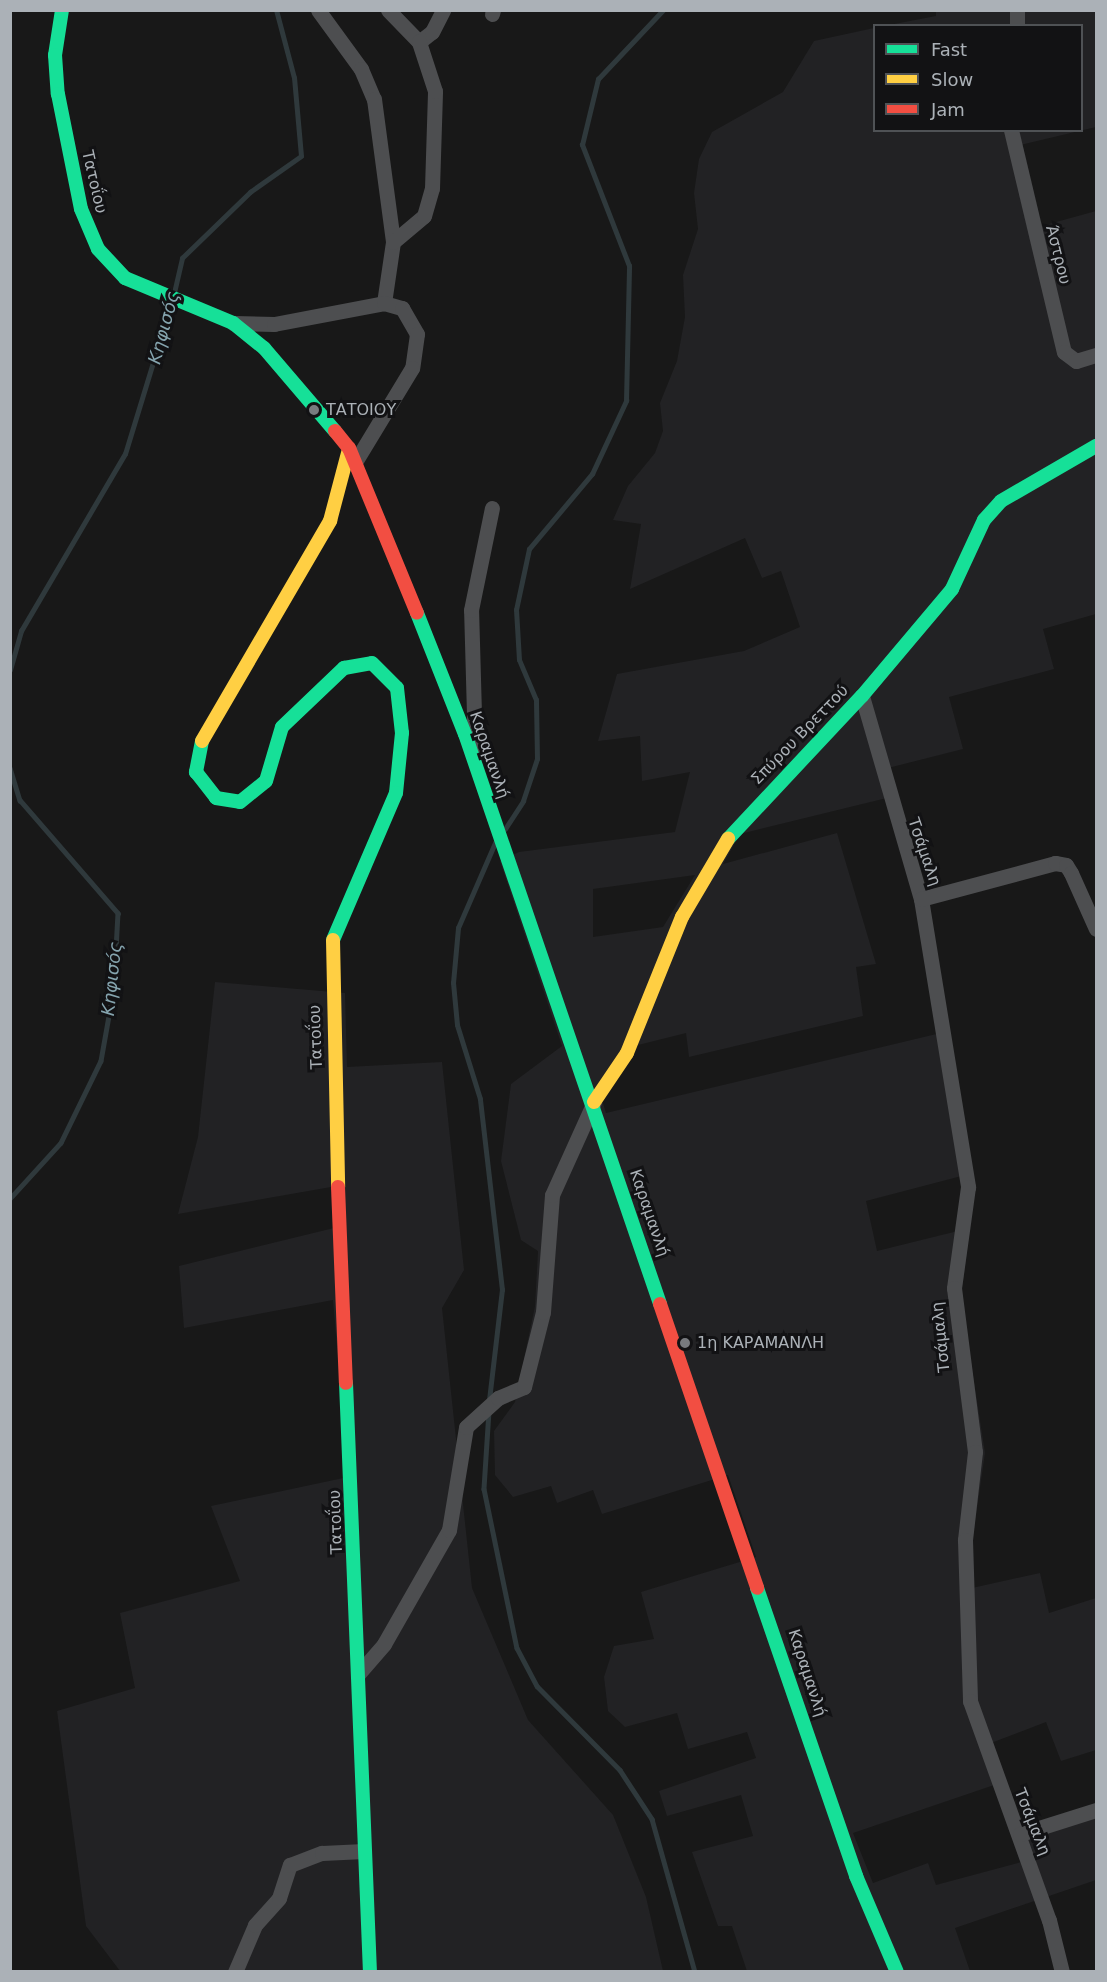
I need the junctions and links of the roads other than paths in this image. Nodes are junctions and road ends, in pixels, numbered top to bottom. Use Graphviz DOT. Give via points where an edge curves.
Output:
graph roads {
  1 [pos="62,10"];
  2 [pos="318,10"];
  3 [pos="388,10"];
  4 [pos="444,10"];
  5 [pos="419,42"];
  6 [pos="1011,132"];
  7 [pos="393,242"];
  8 [pos="384,303"];
  9 [pos="232,323"];
  10 [pos="1096,355"];
  11 [pos="1096,446"];
  12 [pos="354,460"];
  13 [pos="492,508"];
  14 [pos="340,509"];
  15 [pos="382,523"];
  16 [pos="322,531"];
  17 [pos="862,696"];
  18 [pos="475,765"];
  19 [pos="921,899"];
  20 [pos="1096,929"];
  21 [pos="594,1102"];
  22 [pos="359,1673"];
  23 [pos="1096,1810"];
  24 [pos="1020,1834"];
  25 [pos="364,1851"];
  26 [pos="235,1971"];
  27 [pos="370,1971"];
  28 [pos="897,1971"];
  29 [pos="1062,1971"];
  1 -- 9 [label="street, Τατοΐου" via="55,55 58,94 81,209 106,260 149,291"];
  2 -- 7 [label="street" via="361,69 374,99"];
  3 -- 5 [label="street"];
  4 -- 5 [label="street" via="432,32"];
  5 -- 7 [label="street" via="435,91 432,188 424,216"];
  6 -- 10 [label="street, Άστρου" via="1064,352 1076,361"];
  7 -- 8 [label="street"];
  8 -- 9 [label="street" via="274,324"];
  8 -- 12 [label="street" via="402,308 410,317 417,350 412,368"];
  9 -- 12 [label="street, Τατοΐου" via="300,385"];
  11 -- 17 [label="street, Σπύρου Βρεττού" via="1001,501 984,520 952,589"];
  12 -- 14 [label="street, Τατοΐου"];
  12 -- 15 [label="street, Καραμανλή"];
  12 -- 16 [label="street, Τατοΐου"];
  13 -- 18 [label="street" via="471,610"];
  14 -- 15 [label="street" via="364,507"];
  14 -- 16 [label="street, Τατοΐου"];
  15 -- 18 [label="street, Καραμανλή"];
  16 -- 22 [label="street, Τατοΐου" via="247,672 203,738 196,772 216,798 240,802 266,781 282,728 344,668 372,663 397,688 402,733 396,793 347,895 331,955"];
  17 -- 19 [label="street, Τσάμαλη"];
  17 -- 21 [label="street, Σπύρου Βρεττού" via="724,843 682,916 627,1053"];
  18 -- 21 [label="street, Καραμανλή"];
  19 -- 20 [label="street" via="1055,863 1066,865 1071,873"];
  19 -- 24 [label="street, Τσάμαλη" via="969,1202 954,1288 975,1452 965,1540 967,1677 979,1736"];
  21 -- 22 [label="street" via="552,1195 543,1312 524,1387 498,1398 466,1427 449,1530 384,1644"];
  21 -- 28 [label="street, Καραμανλή" via="856,1876"];
  22 -- 25 [label="street, Τατοΐου"];
  23 -- 24 [label="street"];
  24 -- 29 [label="street, Τσάμαλη"];
  25 -- 26 [label="street" via="322,1853 290,1865 279,1898 255,1924"];
  25 -- 27 [label="street, Τατοΐου"];
}
